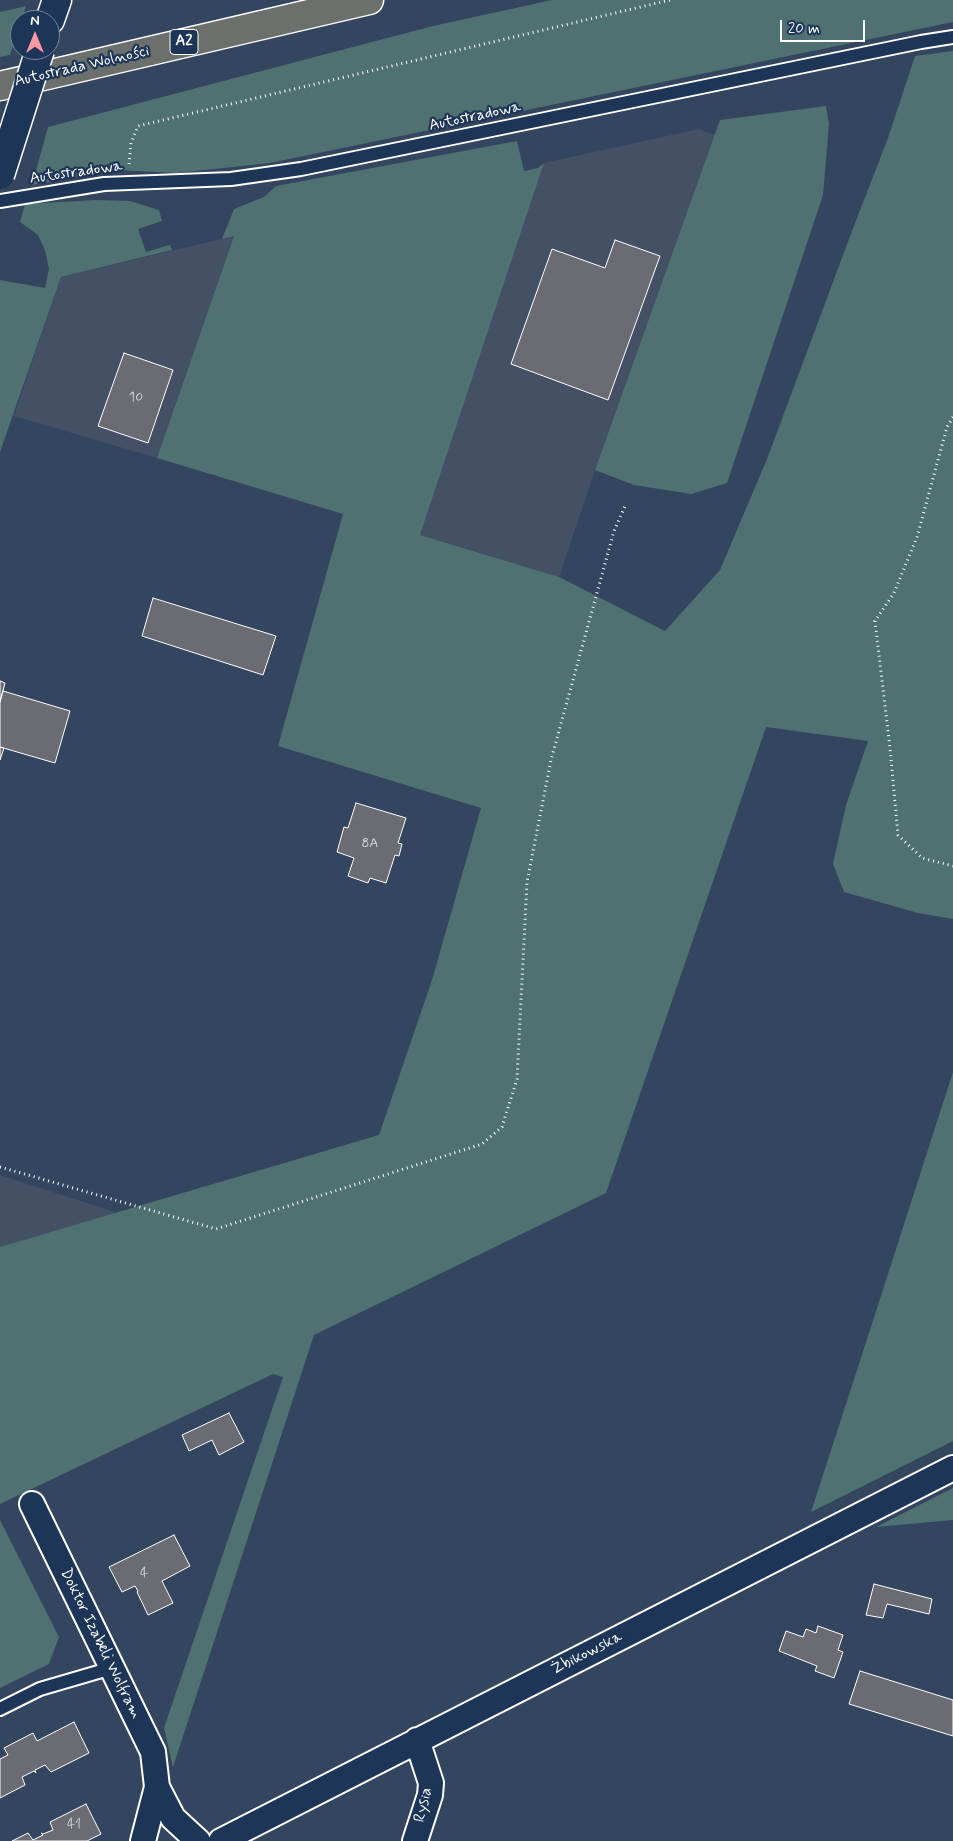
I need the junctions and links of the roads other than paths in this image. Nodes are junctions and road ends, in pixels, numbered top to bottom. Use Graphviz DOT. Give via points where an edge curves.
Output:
graph roads {
  1 [pos="369,0"];
  2 [pos="953,37"];
  3 [pos="37,60"];
  4 [pos="0,86"];
  5 [pos="0,176"];
  6 [pos="0,201"];
  7 [pos="953,1468"];
  8 [pos="32,1504"];
  9 [pos="112,1668"];
  10 [pos="0,1709"];
  11 [pos="417,1740"];
  12 [pos="157,1787"];
  13 [pos="144,1841"];
  14 [pos="198,1841"];
  15 [pos="221,1841"];
  16 [pos="415,1841"];
  1 -- 4 [label="highway, Autostrada Wolności / A2"];
  2 -- 6 [label="lane, Autostradowa" via="301,169 231,179 104,184"];
  3 -- 5 [label="main road, bridge"];
  7 -- 11 [label="street, Żbikowska"];
  8 -- 9 [label="street, Doktor Izabeli Wolfram"];
  9 -- 10 [label="lane" via="40,1690"];
  9 -- 12 [label="street, Doktor Izabeli Wolfram" via="152,1752"];
  11 -- 15 [label="street, Żbikowska"];
  11 -- 16 [label="street, Rysia" via="431,1783"];
  12 -- 13 [label="street, Doktor Izabeli Wolfram"];
  12 -- 14 [label="street, Doktor Izabeli Wolfram" via="173,1818"];
}
